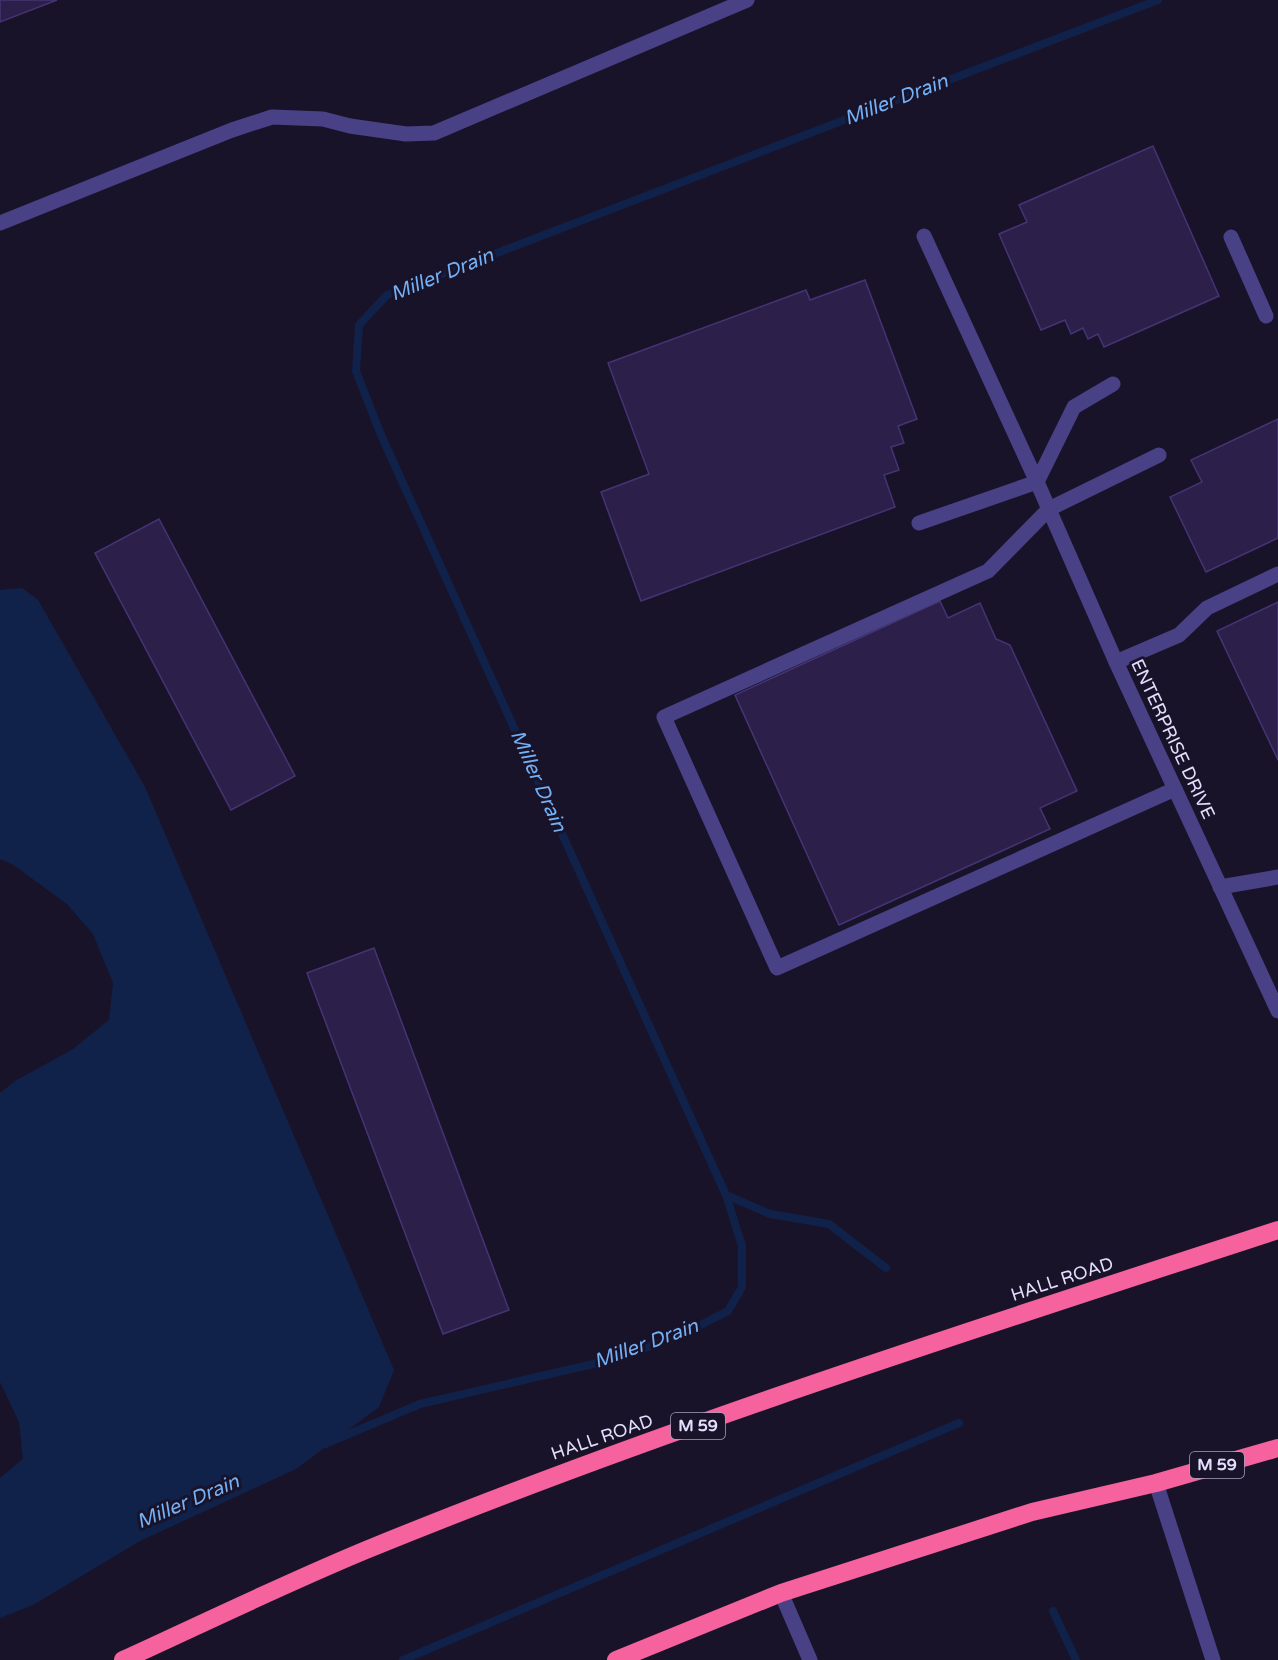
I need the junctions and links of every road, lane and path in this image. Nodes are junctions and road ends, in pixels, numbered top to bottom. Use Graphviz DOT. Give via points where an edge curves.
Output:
graph roads {
  1 [pos="747,0"];
  2 [pos="0,223"];
  3 [pos="924,236"];
  4 [pos="1231,237"];
  5 [pos="1266,316"];
  6 [pos="1113,384"];
  7 [pos="1159,455"];
  8 [pos="1037,482"];
  9 [pos="1049,509"];
  10 [pos="919,523"];
  11 [pos="1278,574"];
  12 [pos="1116,662"];
  13 [pos="1175,789"];
  14 [pos="1278,877"];
  15 [pos="1220,887"];
  16 [pos="1274,988"];
  17 [pos="1278,1011"];
  18 [pos="1278,1230"];
  19 [pos="1278,1448"];
  20 [pos="1156,1483"];
  21 [pos="781,1593"];
  22 [pos="123,1660"];
  23 [pos="616,1660"];
  24 [pos="810,1660"];
  25 [pos="1213,1660"];
  1 -- 2 [label="street" via="434,133 406,134 323,119 272,117"];
  3 -- 8 [label="street, ENTERPRISE DRIVE"];
  4 -- 5 [label="street"];
  6 -- 8 [label="street" via="1074,408"];
  7 -- 9 [label="street"];
  8 -- 9 [label="street, ENTERPRISE DRIVE"];
  8 -- 10 [label="street"];
  9 -- 12 [label="street, ENTERPRISE DRIVE"];
  9 -- 13 [label="street" via="988,571 664,717 777,968"];
  11 -- 12 [label="street" via="1207,608 1179,635"];
  12 -- 13 [label="street, ENTERPRISE DRIVE"];
  13 -- 15 [label="street, ENTERPRISE DRIVE"];
  14 -- 15 [label="street"];
  15 -- 16 [label="street, ENTERPRISE DRIVE"];
  16 -- 17 [label="street, ENTERPRISE DRIVE"];
  18 -- 22 [label="highway, HALL ROAD / M 59" via="957,1335 555,1476 363,1551"];
  19 -- 20 [label="highway, M 59"];
  20 -- 21 [label="highway, M 59" via="1032,1512"];
  20 -- 25 [label="street"];
  21 -- 23 [label="highway, M 59"];
  21 -- 24 [label="street"];
}
